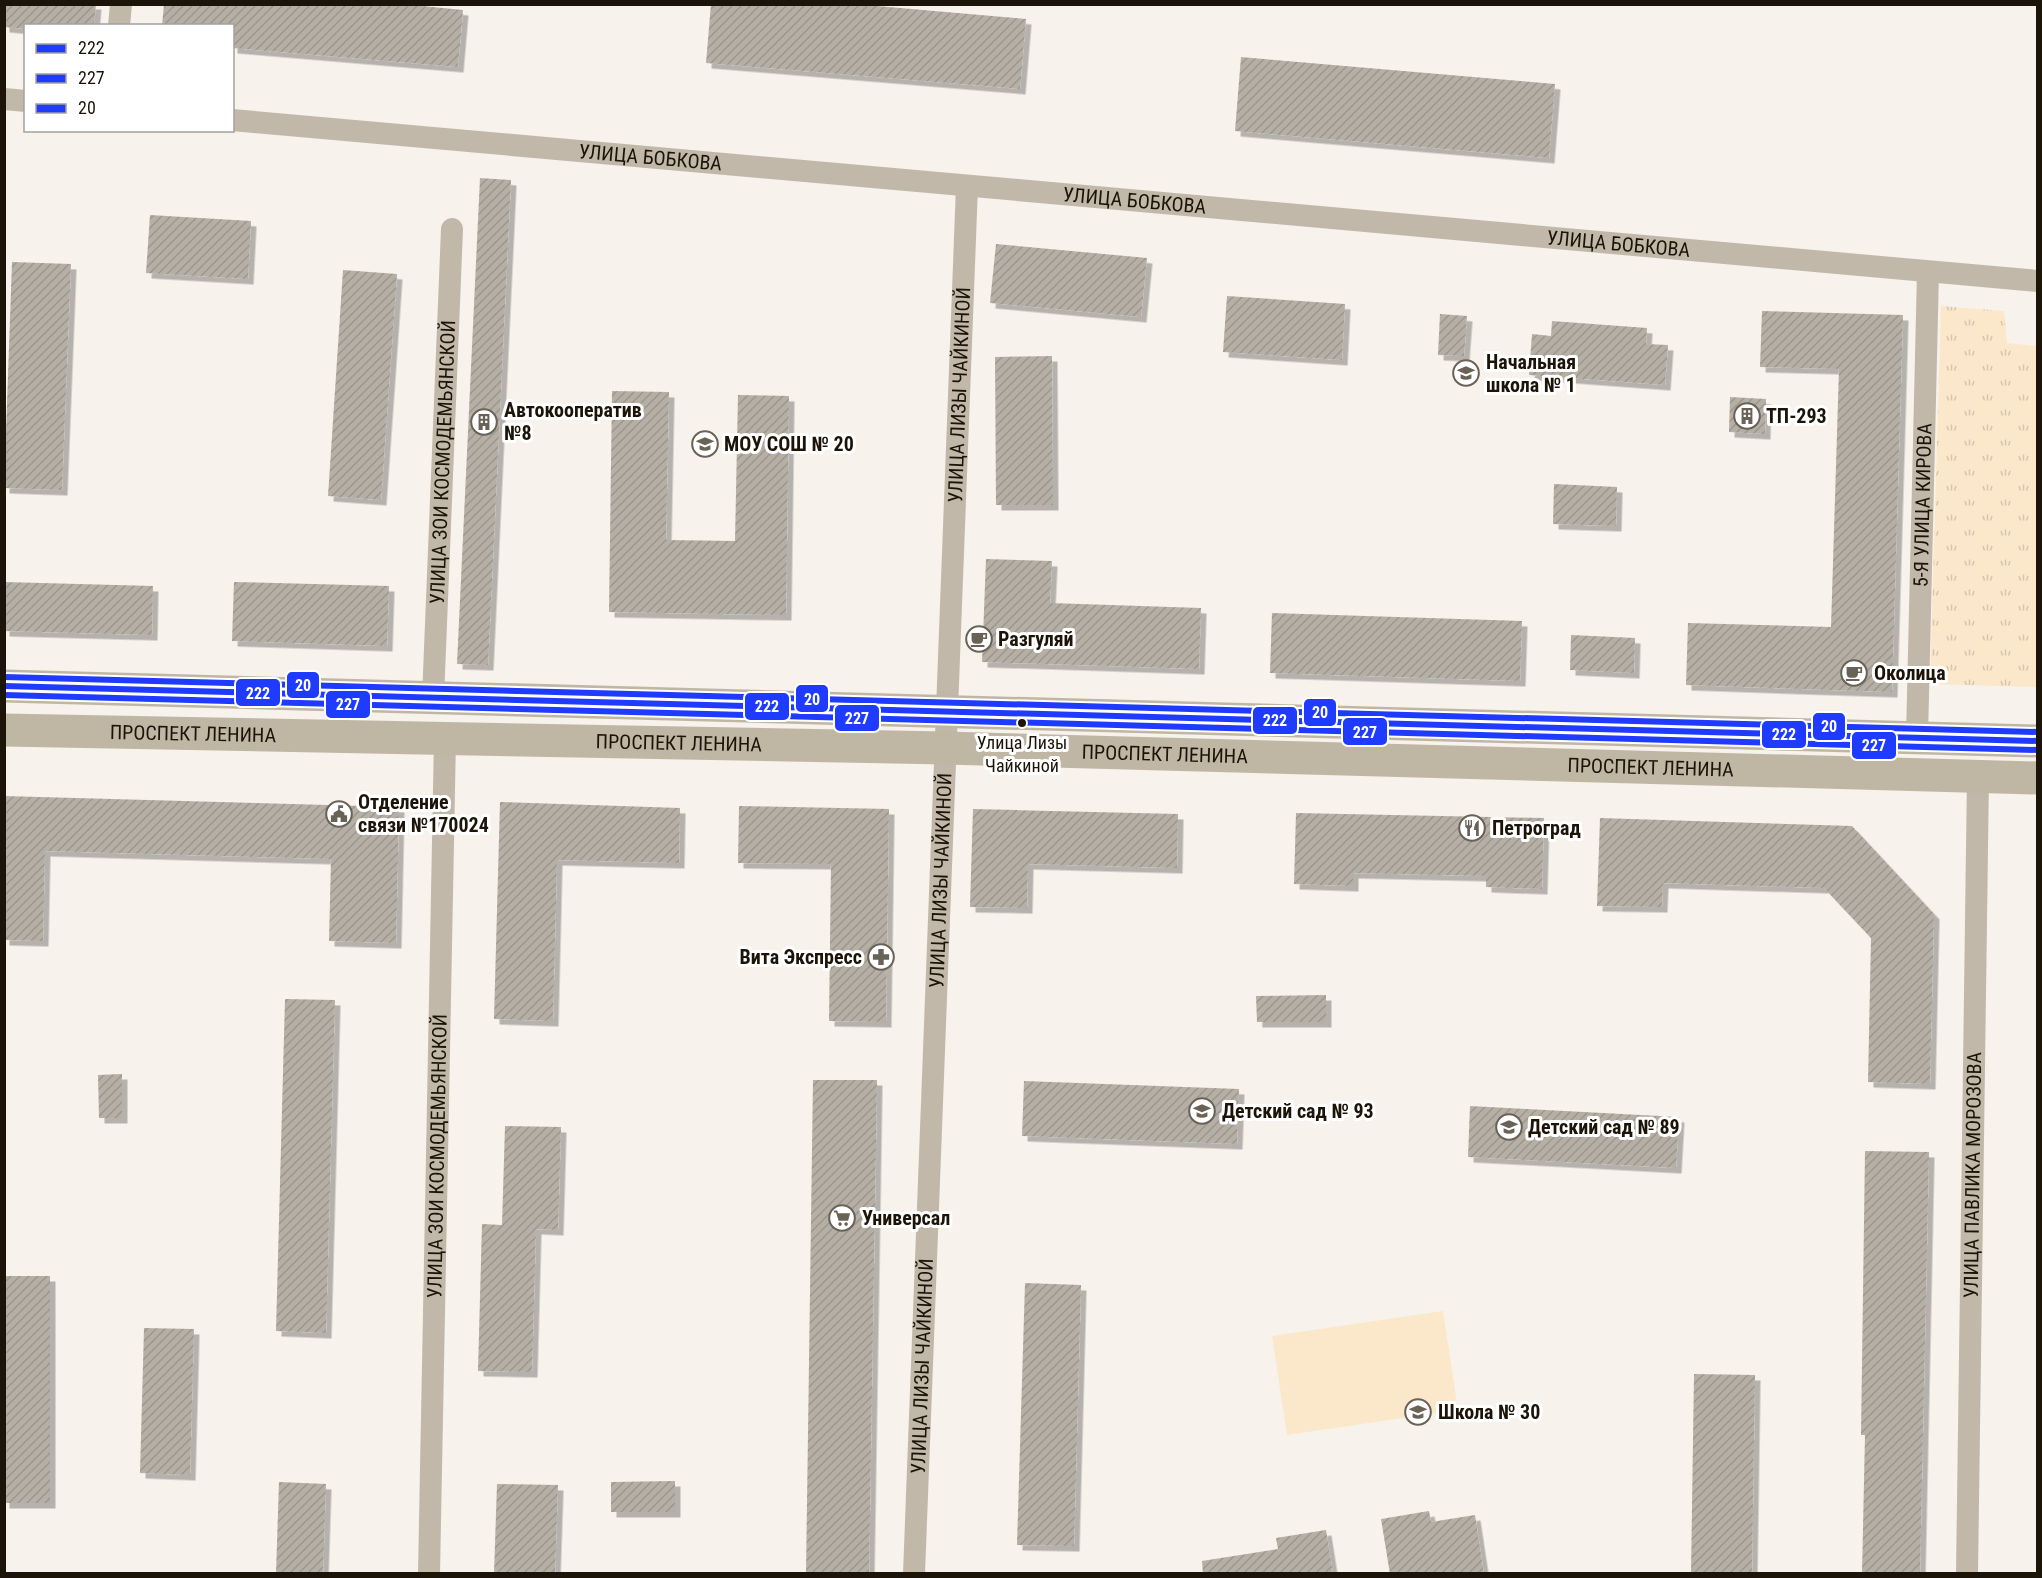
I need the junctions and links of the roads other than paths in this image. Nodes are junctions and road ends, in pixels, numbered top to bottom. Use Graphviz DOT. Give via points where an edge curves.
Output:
graph roads {
  1 [pos="121,4"];
  2 [pos="119,24"];
  3 [pos="4,99"];
  4 [pos="24,101"];
  5 [pos="234,120"];
  6 [pos="967,186"];
  7 [pos="452,229"];
  8 [pos="1928,272"];
  9 [pos="2037,281"];
  10 [pos="4,686"];
  11 [pos="433,698"];
  12 [pos="469,699"];
  13 [pos="947,712"];
  14 [pos="4,730"];
  15 [pos="445,736"];
  16 [pos="1917,737"];
  17 [pos="2002,740"];
  18 [pos="2037,741"];
  19 [pos="945,748"];
  20 [pos="1885,774"];
  21 [pos="1978,776"];
  22 [pos="2037,778"];
  23 [pos="429,1574"];
  24 [pos="914,1574"];
  25 [pos="1967,1574"];
  1 -- 2 [label="street"];
  3 -- 4 [label="street"];
  5 -- 6 [label="street, УЛИЦА БОБКОВА"];
  6 -- 8 [label="street, УЛИЦА БОБКОВА"];
  6 -- 13 [label="street, УЛИЦА ЛИЗЫ ЧАЙКИНОЙ"];
  7 -- 11 [label="street, УЛИЦА ЗОИ КОСМОДЕМЬЯНСКОЙ"];
  8 -- 9 [label="street, УЛИЦА БОБКОВА"];
  8 -- 16 [label="street, 5-Я УЛИЦА КИРОВА"];
  10 -- 11 [label="main road, ПРОСПЕКТ ЛЕНИНА"];
  11 -- 12 [label="main road, ПРОСПЕКТ ЛЕНИНА"];
  12 -- 13 [label="main road, ПРОСПЕКТ ЛЕНИНА"];
  12 -- 15 [label="main road" via="451,712"];
  13 -- 16 [label="main road, ПРОСПЕКТ ЛЕНИНА"];
  13 -- 19 [label="street, УЛИЦА ЛИЗЫ ЧАЙКИНОЙ"];
  14 -- 15 [label="main road, ПРОСПЕКТ ЛЕНИНА"];
  15 -- 19 [label="main road, ПРОСПЕКТ ЛЕНИНА"];
  15 -- 23 [label="street, УЛИЦА ЗОИ КОСМОДЕМЬЯНСКОЙ"];
  16 -- 17 [label="main road, ПРОСПЕКТ ЛЕНИНА"];
  16 -- 20 [label="main road" via="1910,758"];
  17 -- 18 [label="main road, ПРОСПЕКТ ЛЕНИНА"];
  17 -- 21 [label="main road" via="1983,754"];
  19 -- 20 [label="main road, ПРОСПЕКТ ЛЕНИНА"];
  19 -- 24 [label="street, УЛИЦА ЛИЗЫ ЧАЙКИНОЙ"];
  20 -- 21 [label="main road, ПРОСПЕКТ ЛЕНИНА"];
  21 -- 22 [label="main road, ПРОСПЕКТ ЛЕНИНА"];
  21 -- 25 [label="street, УЛИЦА ПАВЛИКА МОРОЗОВА"];
}
